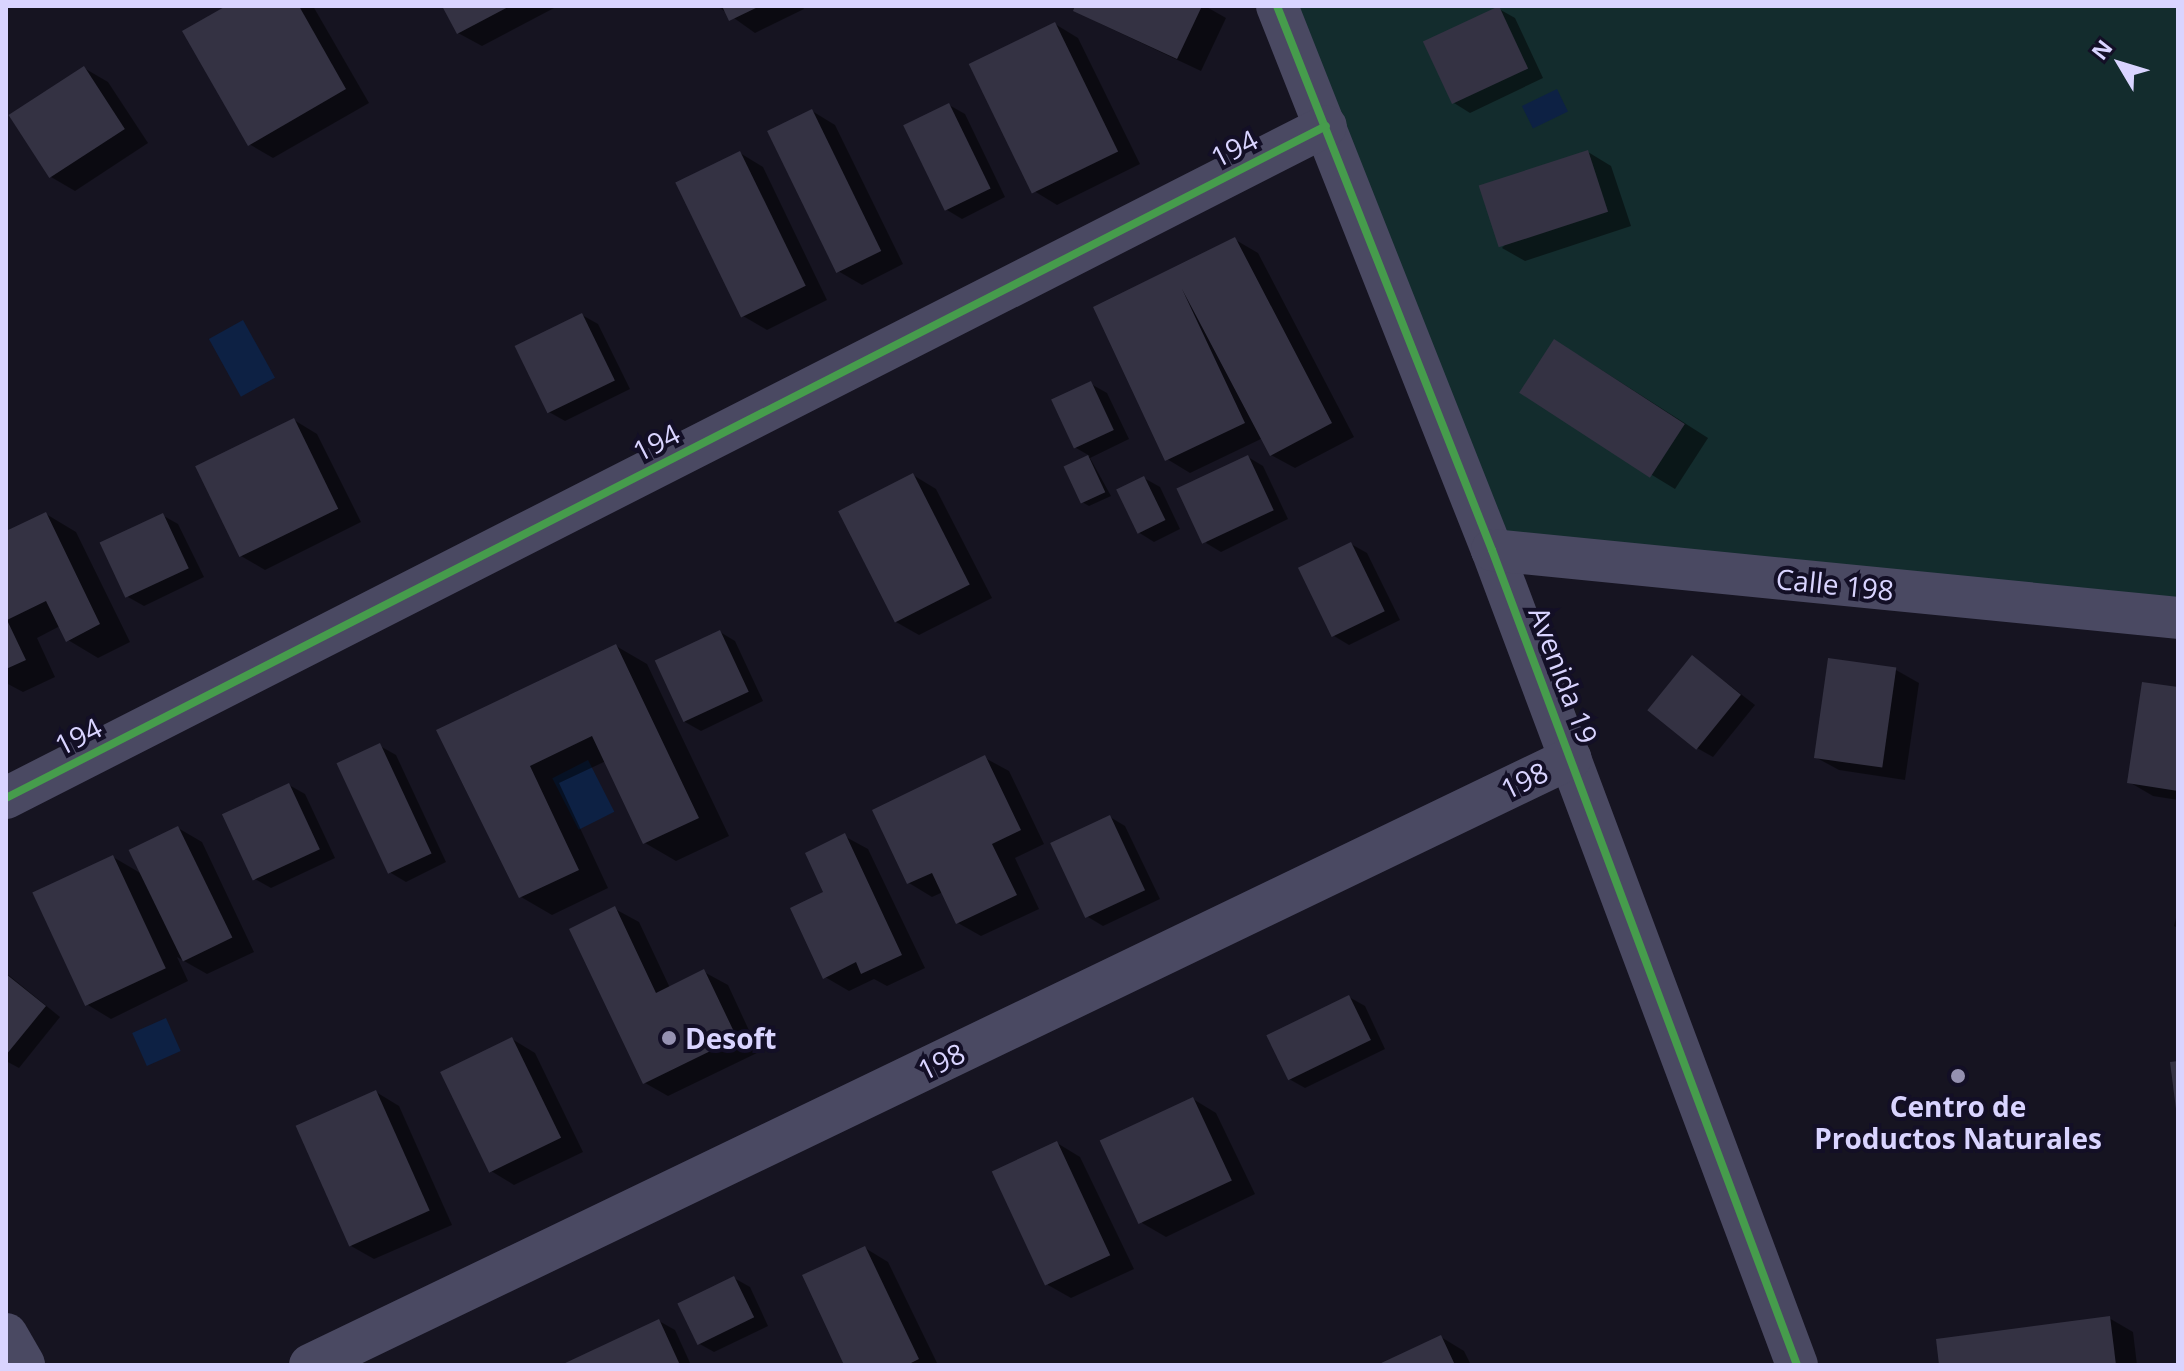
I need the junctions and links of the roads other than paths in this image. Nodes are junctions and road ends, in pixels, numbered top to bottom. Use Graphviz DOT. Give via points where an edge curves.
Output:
graph roads {
  1 [pos="1277,6"];
  2 [pos="1326,126"];
  3 [pos="1492,550"];
  4 [pos="2178,618"];
  5 [pos="1571,758"];
  6 [pos="6,798"];
  7 [pos="6,1335"];
  8 [pos="1785,1361"];
  9 [pos="23,1365"];
  10 [pos="310,1365"];
  1 -- 2 [label="street, Avenida 19"];
  2 -- 3 [label="street, Avenida 19"];
  2 -- 6 [label="street, 194"];
  3 -- 4 [label="street, Calle 198"];
  3 -- 5 [label="street, Avenida 19"];
  5 -- 8 [label="street, Avenida 19"];
  5 -- 10 [label="street, 198"];
  7 -- 9 [label="street"];
}
